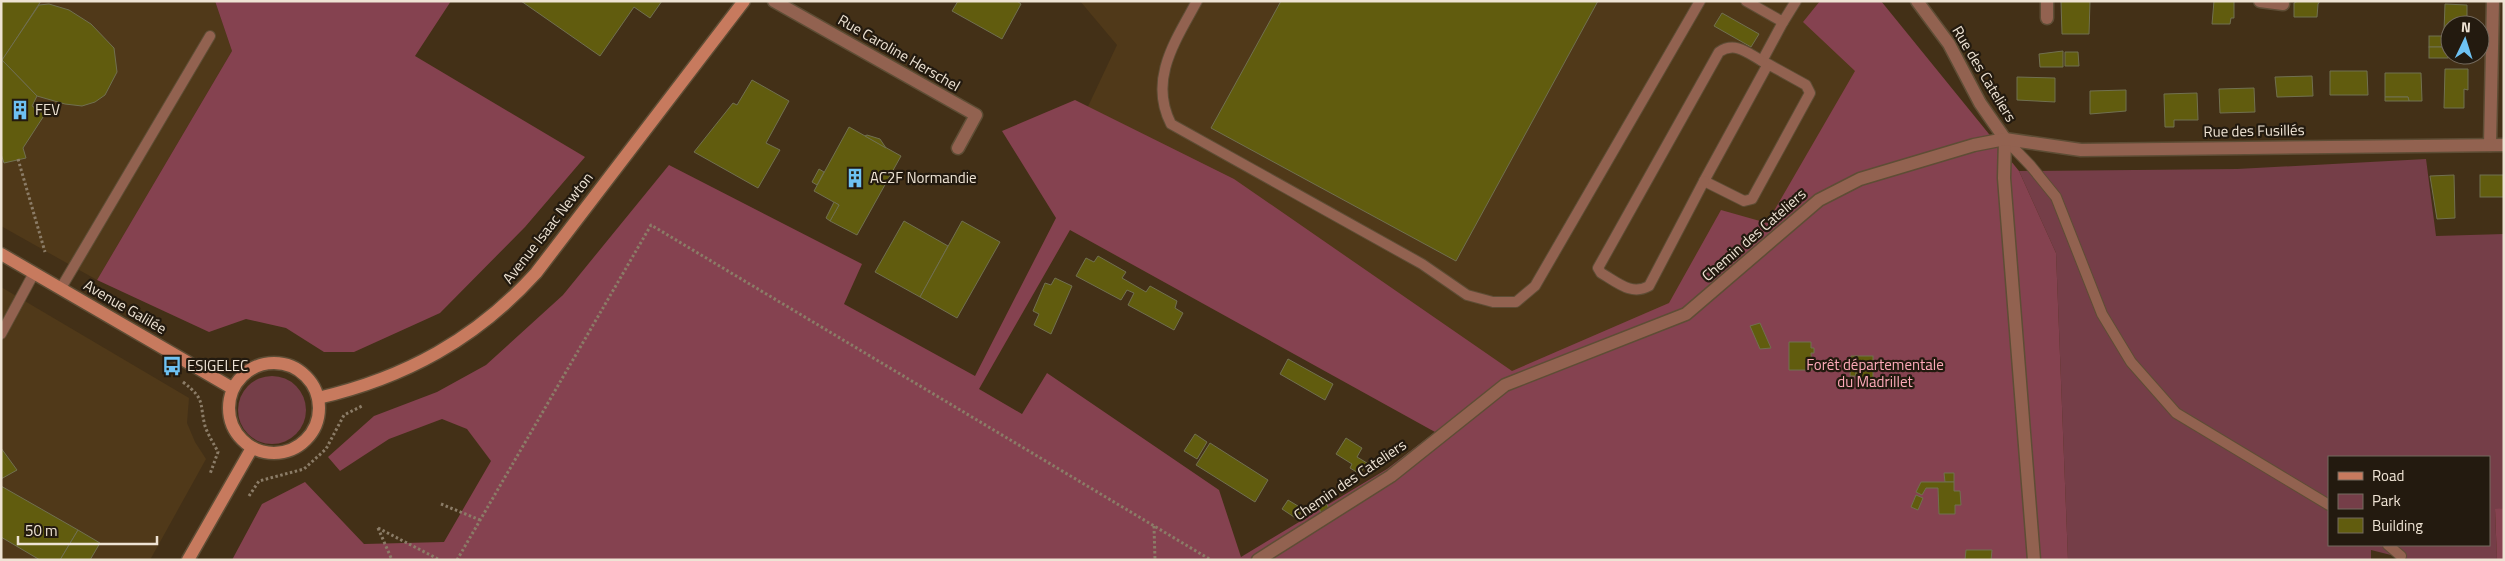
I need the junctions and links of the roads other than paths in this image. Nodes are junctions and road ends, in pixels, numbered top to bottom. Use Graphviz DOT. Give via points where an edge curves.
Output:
graph roads {
  1 [pos="744,1"];
  2 [pos="774,1"];
  3 [pos="1197,1"];
  4 [pos="1700,1"];
  5 [pos="1746,1"];
  6 [pos="1796,1"];
  7 [pos="1917,1"];
  8 [pos="2047,1"];
  9 [pos="2260,1"];
  10 [pos="2492,1"];
  11 [pos="2283,4"];
  12 [pos="2047,18"];
  13 [pos="1783,22"];
  14 [pos="210,36"];
  15 [pos="1765,63"];
  16 [pos="2005,139"];
  17 [pos="2490,145"];
  18 [pos="2504,145"];
  19 [pos="958,148"];
  20 [pos="1704,181"];
  21 [pos="1,254"];
  22 [pos="34,273"];
  23 [pos="61,288"];
  24 [pos="1,334"];
  25 [pos="232,388"];
  26 [pos="318,398"];
  27 [pos="252,448"];
  28 [pos="2328,504"];
  29 [pos="2389,546"];
  30 [pos="2401,556"];
  31 [pos="188,560"];
  32 [pos="1258,560"];
  33 [pos="2034,560"];
  1 -- 26 [label="street, Avenue Isaac Newton" via="542,265 511,300 472,332 419,364"];
  2 -- 19 [label="street, Rue Caroline Herschel" via="976,115"];
  3 -- 4 [label="lane" via="1165,64 1162,86 1164,110 1171,124 1422,264 1467,295 1516,302 1535,286"];
  5 -- 13 [label="lane"];
  6 -- 13 [label="lane"];
  7 -- 16 [label="street, Rue des Cateliers" via="1949,44 1980,103"];
  8 -- 12 [label="street"];
  9 -- 11 [label="street"];
  10 -- 17 [label="street"];
  13 -- 15 [label="lane"];
  14 -- 23 [label="lane"];
  15 -- 20 [label="lane"];
  15 -- 20 [label="lane" via="1806,85 1810,93 1752,199 1744,201"];
  15 -- 20 [label="lane" via="1738,47 1731,46 1719,52 1598,268 1601,273 1633,291 1649,286"];
  16 -- 17 [label="street, Rue des Fusillés" via="2081,150"];
  16 -- 28 [label="lane" via="2056,197 2102,314 2131,362 2176,413"];
  16 -- 32 [label="street, Chemin des Cateliers" via="1860,179 1819,200 1686,314 1505,385 1391,476"];
  16 -- 33 [label="street" via="2004,178"];
  17 -- 18 [label="street, Rue des Fusillés"];
  21 -- 22 [label="street, Avenue Galilée"];
  22 -- 23 [label="street, Avenue Galilée"];
  22 -- 24 [label="lane"];
  23 -- 25 [label="street, Avenue Galilée"];
  25 -- 26 [label="street" via="244,374 257,366 272,363 287,365 301,372 312,383"];
  25 -- 27 [label="street" via="228,414 232,428"];
  26 -- 27 [label="street" via="316,423 302,444 277,454"];
  27 -- 31 [label="street"];
  29 -- 30 [label="lane"];
}
